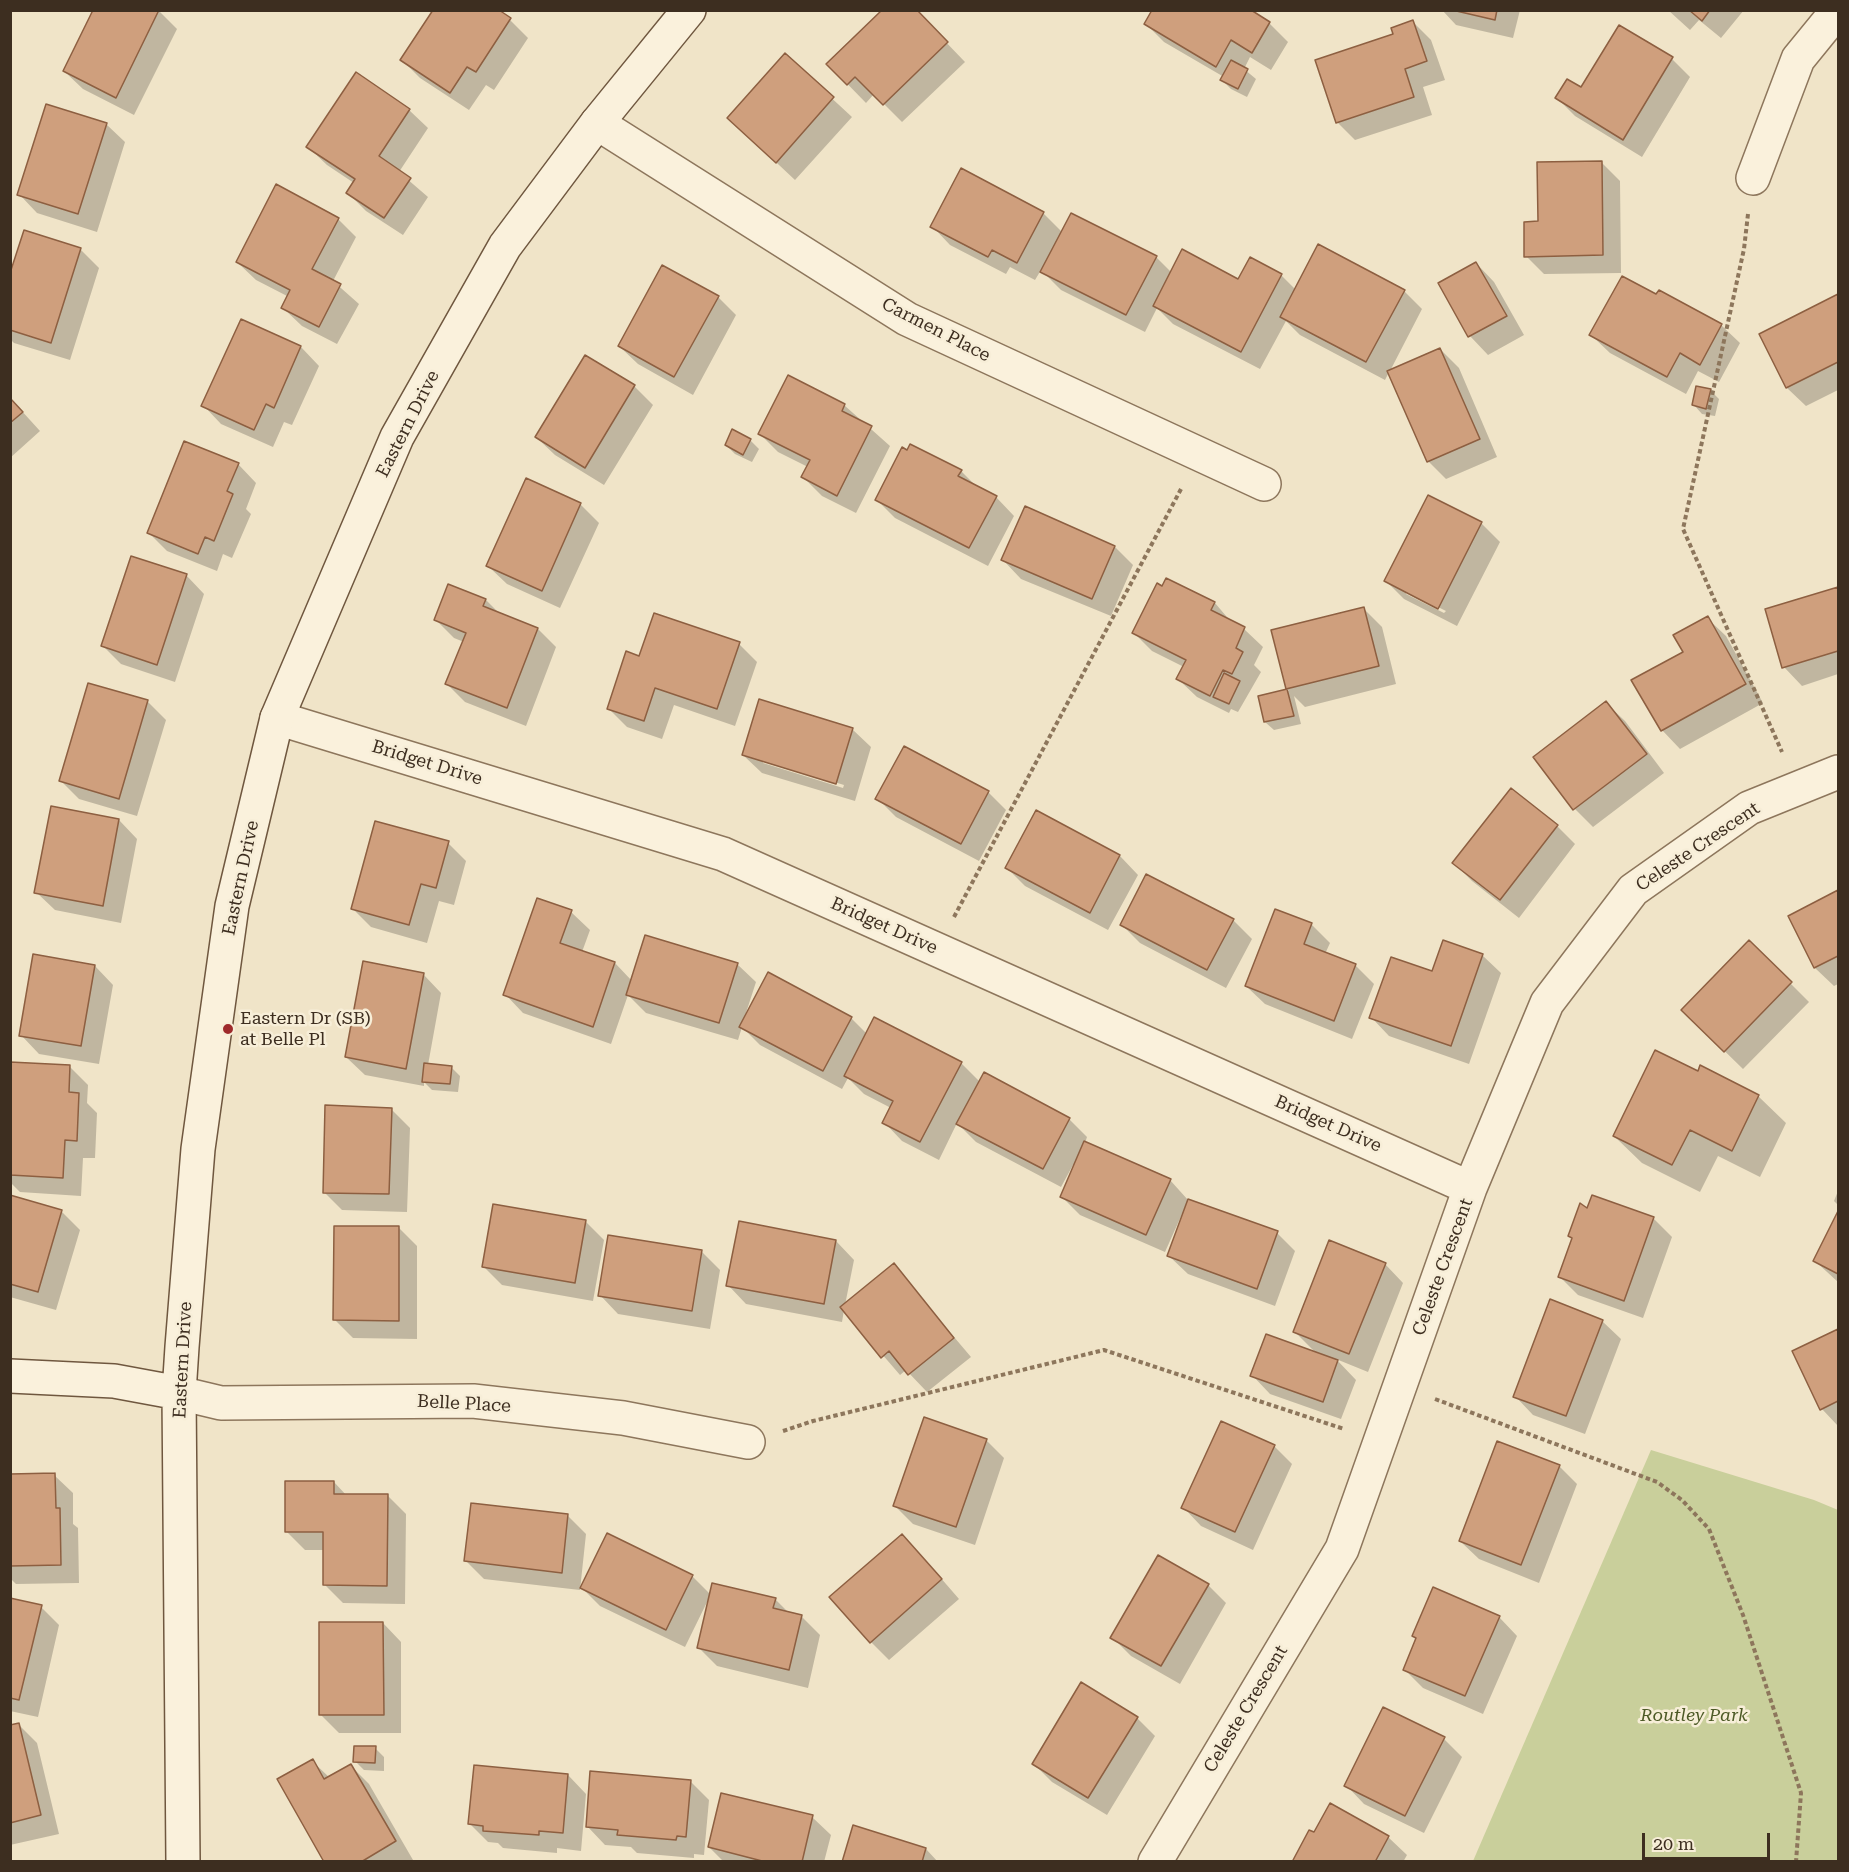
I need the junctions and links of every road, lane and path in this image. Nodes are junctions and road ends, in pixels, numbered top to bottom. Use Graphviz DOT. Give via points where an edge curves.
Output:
graph roads {
  1 [pos="689,10"];
  2 [pos="1838,10"];
  3 [pos="597,123"];
  4 [pos="1753,178"];
  5 [pos="1199,454"];
  6 [pos="1264,484"];
  7 [pos="277,718"];
  8 [pos="1839,772"];
  9 [pos="1799,788"];
  10 [pos="937,950"];
  11 [pos="1470,1188"];
  12 [pos="10,1376"];
  13 [pos="1400,1387"];
  14 [pos="179,1393"];
  15 [pos="1380,1441"];
  16 [pos="748,1442"];
  17 [pos="183,1862"];
  18 [pos="1155,1862"];
  19 [pos="1796,1862"];
  1 -- 3 [label="street, Eastern Drive"];
  2 -- 4 [label="street" via="1798,59"];
  3 -- 5 [label="street, Carmen Place" via="907,319"];
  3 -- 7 [label="street, Eastern Drive" via="505,246 398,437"];
  4 -- 9 [label="path" via="1744,249 1683,529"];
  5 -- 6 [label="street, Carmen Place"];
  5 -- 10 [label="path"];
  7 -- 10 [label="street, Bridget Drive" via="723,854"];
  7 -- 14 [label="street, Eastern Drive" via="232,906 198,1149"];
  8 -- 9 [label="street, Celeste Crescent"];
  9 -- 11 [label="street, Celeste Crescent" via="1749,808 1633,890 1547,1003"];
  10 -- 11 [label="street, Bridget Drive"];
  11 -- 13 [label="street, Celeste Crescent"];
  12 -- 14 [label="street, Belle Place" via="114,1381"];
  13 -- 15 [label="street, Celeste Crescent"];
  13 -- 19 [label="path" via="1657,1482 1682,1500 1709,1529 1754,1647 1801,1793"];
  14 -- 16 [label="street, Belle Place" via="221,1403 473,1401 623,1418"];
  14 -- 17 [label="street, Eastern Drive"];
  15 -- 16 [label="path" via="1104,1350 813,1421"];
  15 -- 18 [label="street, Celeste Crescent" via="1342,1549"];
}
